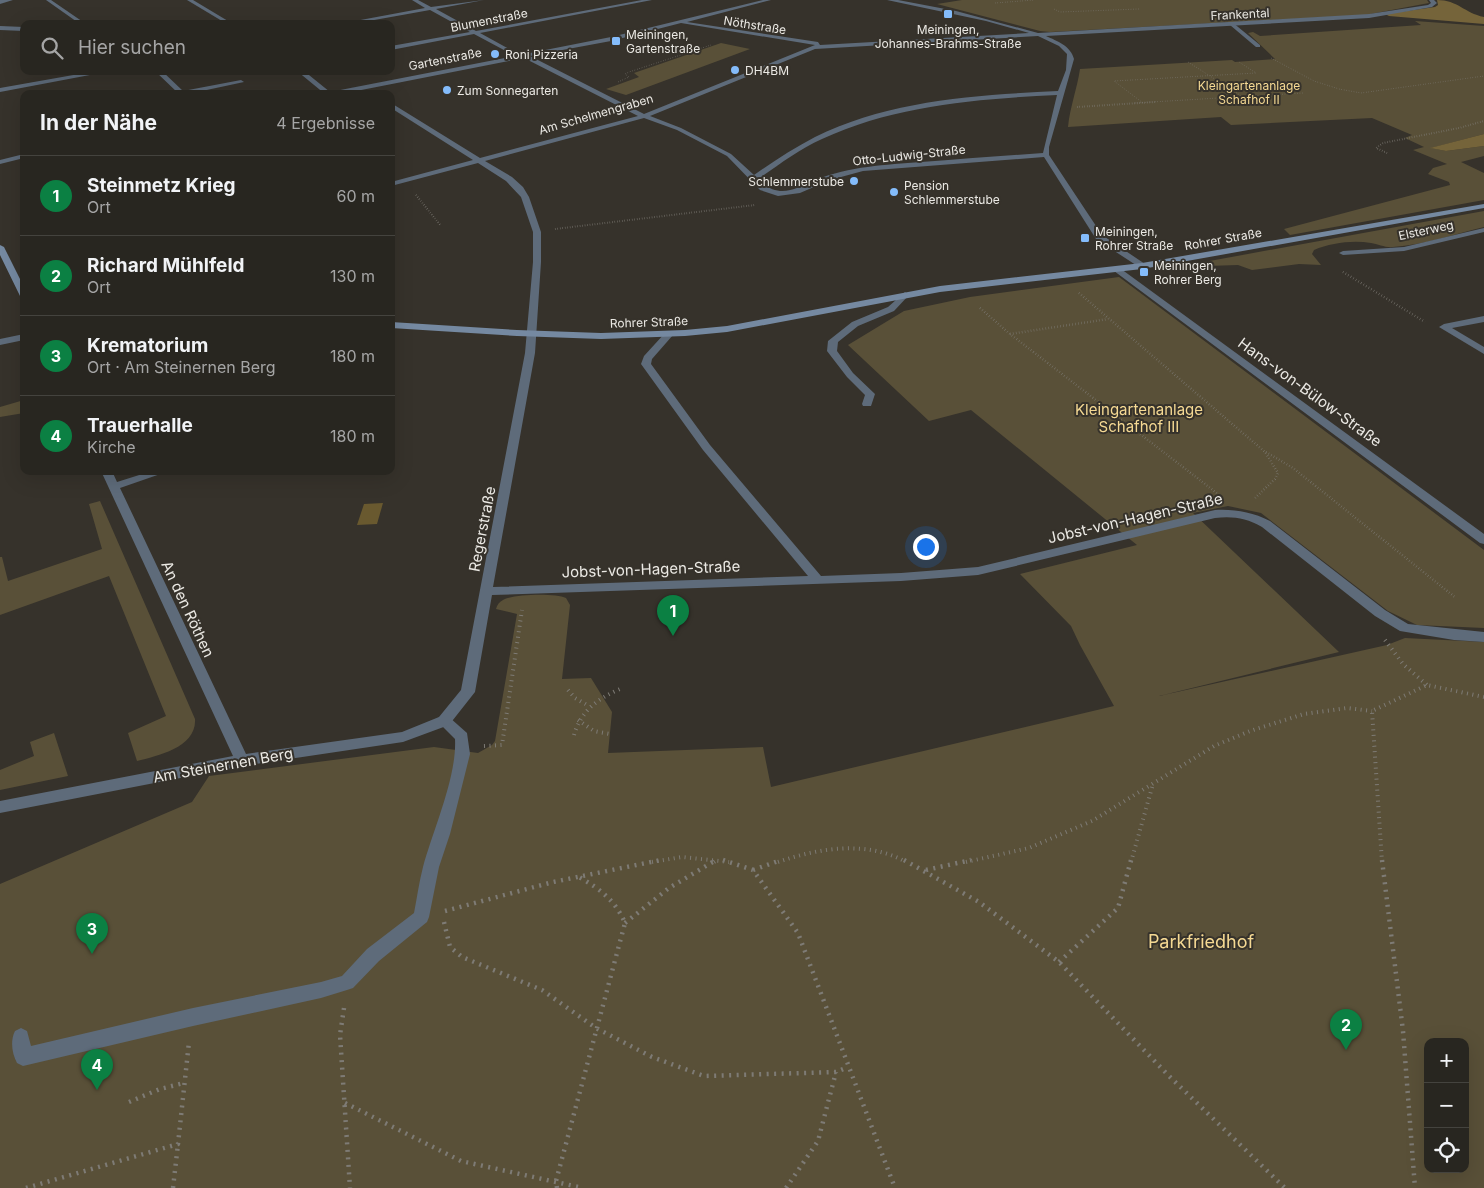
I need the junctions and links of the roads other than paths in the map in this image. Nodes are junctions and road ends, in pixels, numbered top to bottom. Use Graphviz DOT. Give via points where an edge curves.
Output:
graph roads {
  1 [pos="11,0"];
  2 [pos="48,0"];
  3 [pos="189,0"];
  4 [pos="414,0"];
  5 [pos="482,0"];
  6 [pos="650,0"];
  7 [pos="769,0"];
  8 [pos="889,0"];
  9 [pos="1431,0"];
  10 [pos="0,2"];
  11 [pos="430,9"];
  12 [pos="78,20"];
  13 [pos="224,20"];
  14 [pos="365,20"];
  15 [pos="680,22"];
  16 [pos="1232,24"];
  17 [pos="0,28"];
  18 [pos="20,29"];
  19 [pos="476,32"];
  20 [pos="1041,35"];
  21 [pos="828,46"];
  22 [pos="1258,46"];
  23 [pos="395,47"];
  24 [pos="521,55"];
  25 [pos="85,75"];
  26 [pos="162,75"];
  27 [pos="305,75"];
  28 [pos="241,82"];
  29 [pos="363,87"];
  30 [pos="0,90"];
  31 [pos="179,90"];
  32 [pos="198,90"];
  33 [pos="325,90"];
  34 [pos="349,90"];
  35 [pos="367,90"];
  36 [pos="1060,93"];
  37 [pos="395,107"];
  38 [pos="644,116"];
  39 [pos="1046,155"];
  40 [pos="20,157"];
  41 [pos="481,159"];
  42 [pos="0,162"];
  43 [pos="754,178"];
  44 [pos="395,183"];
  45 [pos="1484,206"];
  46 [pos="1484,230"];
  47 [pos="0,247"];
  48 [pos="1344,253"];
  49 [pos="1142,266"];
  50 [pos="1117,269"];
  51 [pos="20,279"];
  52 [pos="905,295"];
  53 [pos="1484,319"];
  54 [pos="395,325"];
  55 [pos="531,334"];
  56 [pos="668,335"];
  57 [pos="20,338"];
  58 [pos="0,342"];
  59 [pos="1484,351"];
  60 [pos="867,404"];
  61 [pos="108,475"];
  62 [pos="151,475"];
  63 [pos="113,487"];
  64 [pos="1484,540"];
  65 [pos="817,579"];
  66 [pos="486,591"];
  67 [pos="1484,636"];
  68 [pos="444,721"];
  69 [pos="242,760"];
  70 [pos="0,807"];
  71 [pos="21,1038"];
  1 -- 10 [label="street"];
  2 -- 12 [label="street"];
  3 -- 13 [label="street"];
  4 -- 11 [label="street"];
  5 -- 11 [label="street"];
  6 -- 19 [label="street, Blumenstraße"];
  7 -- 15 [label="street, Gartenstraße"];
  8 -- 20 [label="street" via="994,21"];
  9 -- 16 [label="street, Frankental" via="1434,3 1430,6 1370,16"];
  11 -- 14 [label="street"];
  11 -- 19 [label="street"];
  15 -- 21 [label="street, Nöthstraße"];
  15 -- 24 [label="street, Gartenstraße" via="611,39"];
  16 -- 20 [label="street, Frankental"];
  16 -- 22 [label="street"];
  17 -- 18 [label="street"];
  19 -- 23 [label="street, Blumenstraße"];
  19 -- 24 [label="street"];
  20 -- 21 [label="street, Am Schelmengraben"];
  20 -- 36 [label="street" via="1070,53 1071,63"];
  21 -- 38 [label="street, Am Schelmengraben" via="814,47"];
  24 -- 29 [label="street, Gartenstraße"];
  24 -- 38 [label="street"];
  25 -- 30 [label="street"];
  26 -- 31 [label="street"];
  27 -- 33 [label="street"];
  28 -- 32 [label="street"];
  29 -- 34 [label="street, Gartenstraße"];
  29 -- 35 [label="street"];
  36 -- 39 [label="street"];
  36 -- 43 [label="street" via="961,100 888,115 822,138"];
  37 -- 41 [label="street, Regerstraße"];
  38 -- 41 [label="street, Am Schelmengraben"];
  38 -- 43 [label="street" via="679,129 729,155"];
  39 -- 43 [label="street, Otto-Ludwig-Straße" via="863,169 778,194 763,188"];
  39 -- 49 [label="street" via="1099,237"];
  40 -- 42 [label="street"];
  41 -- 44 [label="street, Am Schelmengraben"];
  41 -- 55 [label="street, Regerstraße" via="520,189 537,232"];
  45 -- 49 [label="main road, Rohrer Straße"];
  46 -- 48 [label="street, Elsterweg" via="1404,249"];
  47 -- 51 [label="main road"];
  49 -- 50 [label="main road, Rohrer Straße"];
  50 -- 52 [label="main road, Rohrer Straße"];
  50 -- 64 [label="street, Hans-von-Bülow-Straße"];
  52 -- 56 [label="main road, Rohrer Straße" via="727,330"];
  52 -- 60 [label="street" via="891,309 855,324 833,341 832,351 870,394"];
  53 -- 59 [label="street" via="1444,327"];
  54 -- 55 [label="main road, Rohrer Straße"];
  55 -- 56 [label="main road, Rohrer Straße"];
  55 -- 66 [label="street, Regerstraße"];
  56 -- 65 [label="street" via="647,358 646,364 738,486"];
  57 -- 58 [label="street"];
  61 -- 63 [label="street, An den Röthen"];
  62 -- 63 [label="street"];
  63 -- 69 [label="street, An den Röthen"];
  65 -- 66 [label="street, Jobst-von-Hagen-Straße"];
  65 -- 67 [label="street, Jobst-von-Hagen-Straße" via="978,571 1215,514 1250,511 1404,628"];
  66 -- 68 [label="street, Regerstraße" via="468,692"];
  68 -- 69 [label="street, Am Steinernen Berg" via="403,737"];
  68 -- 71 [label="street" via="462,737 463,754 420,917 373,955 347,982 24,1057"];
  69 -- 70 [label="street, Am Steinernen Berg"];
}
